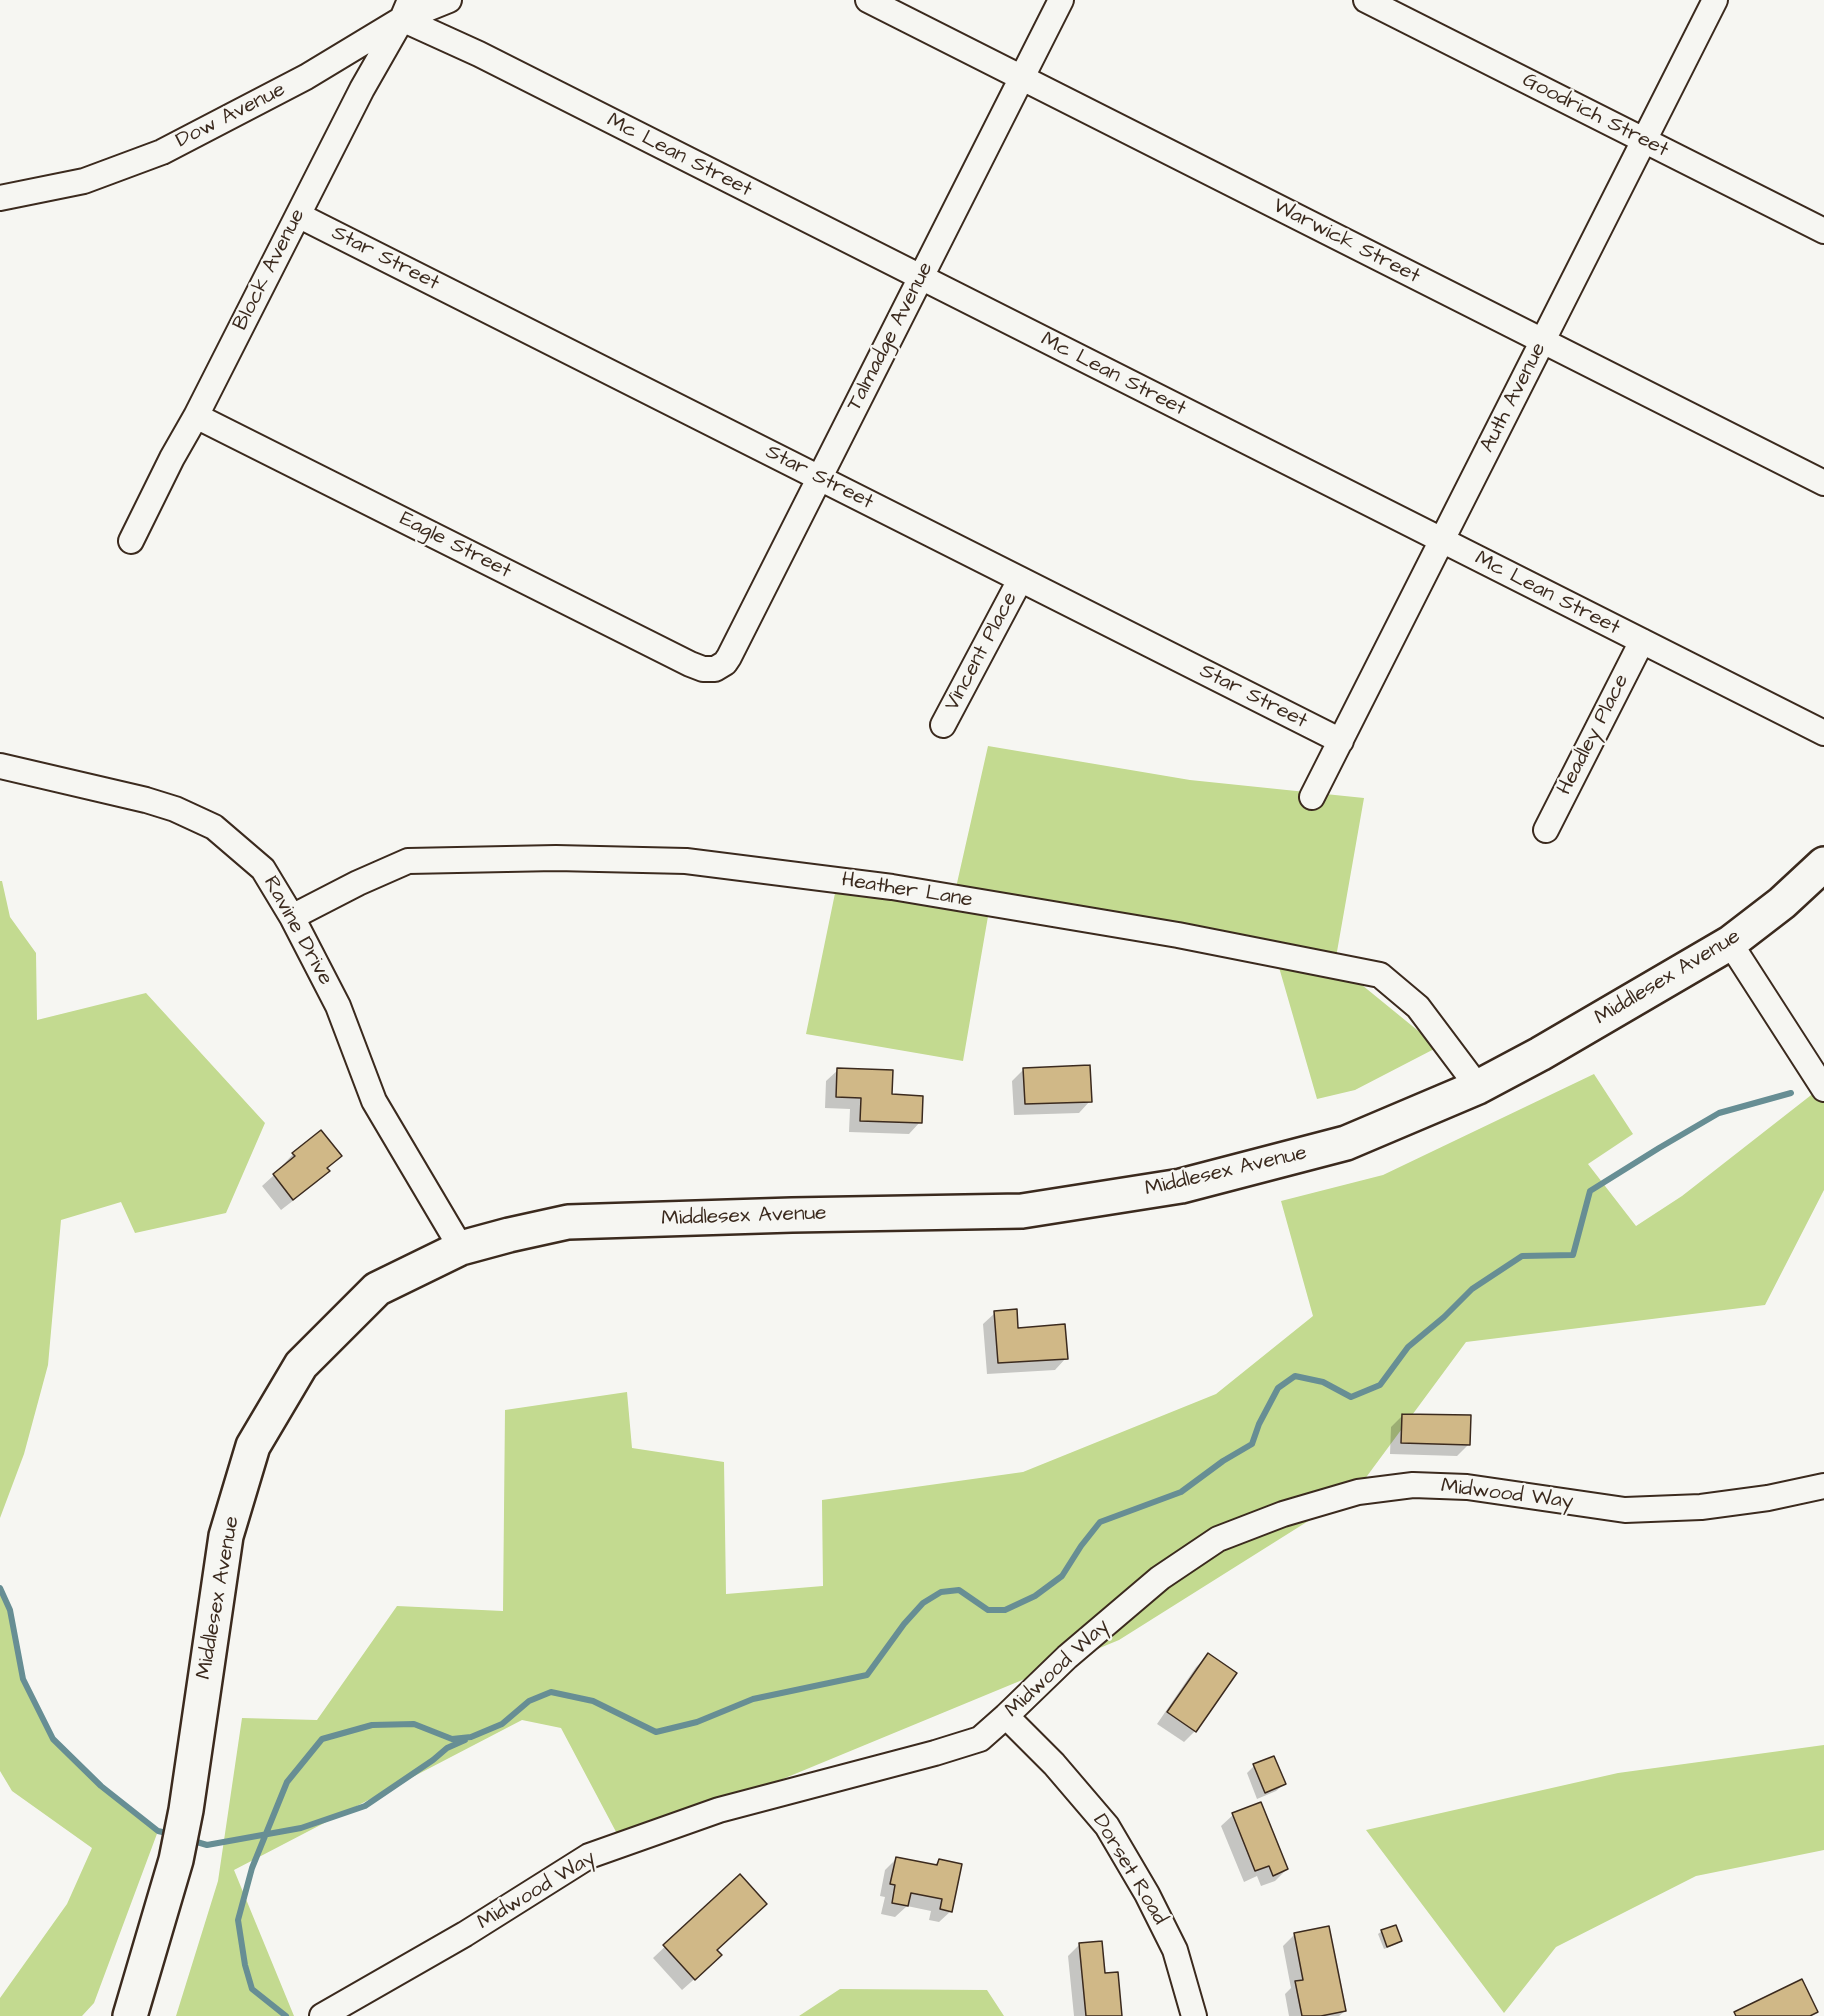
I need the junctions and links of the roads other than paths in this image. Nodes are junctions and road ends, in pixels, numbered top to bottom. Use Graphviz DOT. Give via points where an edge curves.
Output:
graph roads {
  1 [pos="449,0"];
  2 [pos="868,0"];
  3 [pos="1061,0"];
  4 [pos="1366,0"];
  5 [pos="1715,0"];
  6 [pos="406,9"];
  7 [pos="1022,78"];
  8 [pos="1644,141"];
  9 [pos="0,198"];
  10 [pos="298,214"];
  11 [pos="1824,231"];
  12 [pos="921,278"];
  13 [pos="1542,341"];
  14 [pos="196,416"];
  15 [pos="820,478"];
  16 [pos="1824,483"];
  17 [pos="131,541"];
  18 [pos="1442,541"];
  19 [pos="1020,580"];
  20 [pos="1642,641"];
  21 [pos="715,669"];
  22 [pos="943,724"];
  23 [pos="1824,733"];
  24 [pos="1341,741"];
  25 [pos="0,766"];
  26 [pos="1312,797"];
  27 [pos="1546,830"];
  28 [pos="1824,864"];
  29 [pos="292,917"];
  30 [pos="1730,943"];
  31 [pos="1478,1087"];
  32 [pos="1824,1089"];
  33 [pos="461,1248"];
  34 [pos="1824,1486"];
  35 [pos="1006,1716"];
  36 [pos="130,2016"];
  37 [pos="322,2016"];
  38 [pos="1194,2016"];
  1 -- 6 [label="street, Dow Avenue"];
  2 -- 7 [label="street, Warwick Street"];
  3 -- 7 [label="street, Talmadge Avenue"];
  4 -- 8 [label="street, Goodrich Street"];
  5 -- 8 [label="street, Auth Avenue"];
  6 -- 9 [label="street, Dow Avenue" via="306,77 162,152 84,181"];
  6 -- 10 [label="street, Block Avenue"];
  6 -- 12 [label="street, Mc Lean Street" via="500,65"];
  7 -- 12 [label="street, Talmadge Avenue"];
  7 -- 13 [label="street, Warwick Street"];
  8 -- 11 [label="street, Goodrich Street"];
  8 -- 13 [label="street, Auth Avenue"];
  10 -- 14 [label="street, Block Avenue"];
  10 -- 15 [label="street, Star Street"];
  12 -- 15 [label="street, Talmadge Avenue"];
  12 -- 18 [label="street, Mc Lean Street"];
  13 -- 16 [label="street, Warwick Street"];
  13 -- 18 [label="street, Auth Avenue"];
  14 -- 17 [label="street, Block Avenue"];
  14 -- 21 [label="street, Eagle Street" via="690,664"];
  15 -- 19 [label="street, Star Street"];
  15 -- 21 [label="street, Talmadge Avenue" via="729,657"];
  18 -- 20 [label="street, Mc Lean Street"];
  18 -- 24 [label="street, Auth Avenue"];
  19 -- 22 [label="street, Vincent Place"];
  19 -- 24 [label="street, Star Street"];
  20 -- 23 [label="street, Mc Lean Street"];
  20 -- 27 [label="street, Headley Place"];
  24 -- 26 [label="street, Auth Avenue"];
  25 -- 29 [label="street, Ravine Drive" via="146,800 214,827 263,869"];
  28 -- 30 [label="street, Middlesex Avenue"];
  29 -- 31 [label="street, Heather Lane" via="408,861 686,861 892,887 1178,935 1380,975 1418,1007"];
  29 -- 33 [label="street, Ravine Drive" via="338,1006 374,1101"];
  30 -- 31 [label="street, Middlesex Avenue"];
  30 -- 32 [label="street"];
  31 -- 33 [label="street, Middlesex Avenue" via="1346,1143 1181,1186 1022,1211 568,1222"];
  33 -- 36 [label="street, Middlesex Avenue" via="377,1289 301,1365 253,1446 226,1536 176,1860"];
  34 -- 35 [label="street, Midwood Way" via="1701,1507 1625,1510 1467,1487 1413,1485 1358,1492 1283,1514 1218,1539 1160,1578 1067,1657"];
  35 -- 37 [label="street, Midwood Way" via="980,1738 719,1810 588,1856 465,1934"];
  35 -- 38 [label="street, Dorset Road" via="1107,1826 1175,1950"];
}
